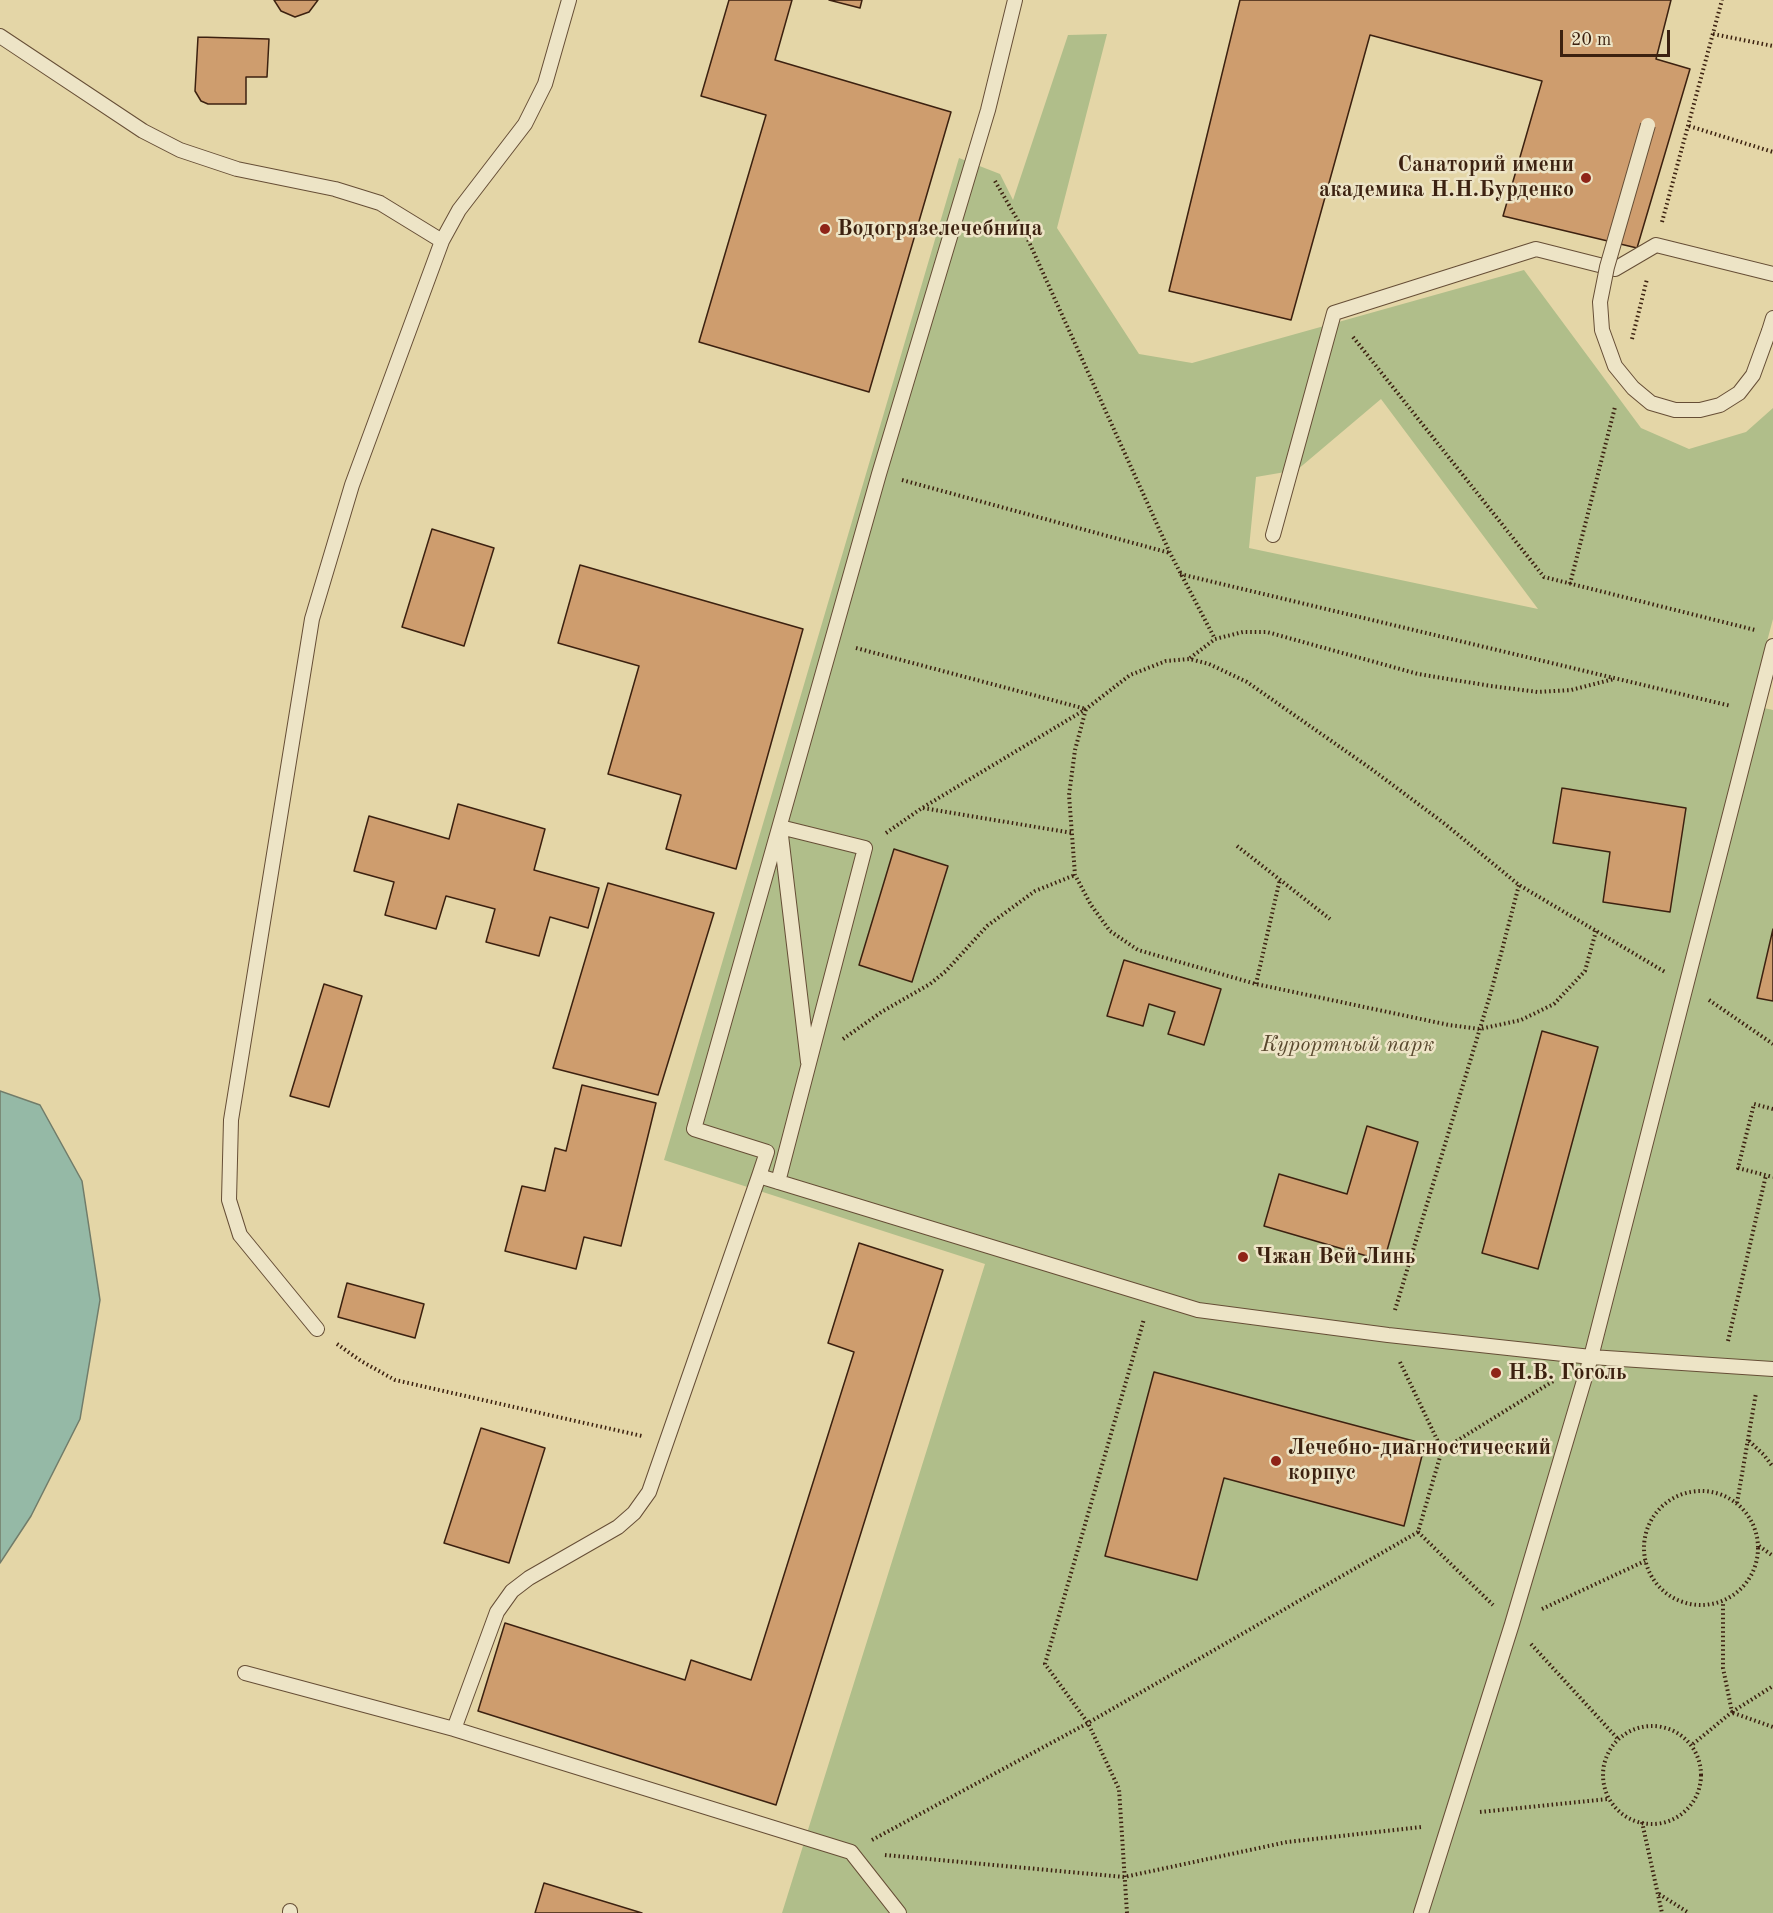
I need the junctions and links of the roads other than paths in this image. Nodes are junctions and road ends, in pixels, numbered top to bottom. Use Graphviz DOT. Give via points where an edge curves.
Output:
graph roads {
  1 [pos="569,0"];
  2 [pos="1015,0"];
  3 [pos="0,36"];
  4 [pos="1648,125"];
  5 [pos="442,241"];
  6 [pos="1773,274"];
  7 [pos="1771,324"];
  8 [pos="1274,535"];
  9 [pos="1773,646"];
  10 [pos="780,827"];
  11 [pos="808,1062"];
  12 [pos="759,1176"];
  13 [pos="778,1182"];
  14 [pos="316,1329"];
  15 [pos="1591,1357"];
  16 [pos="1767,1369"];
  17 [pos="245,1673"];
  18 [pos="454,1730"];
  19 [pos="899,1913"];
  20 [pos="1421,1913"];
  1 -- 5 [label="lane" via="545,84 525,124 459,210"];
  2 -- 10 [label="lane" via="976,149"];
  3 -- 5 [label="lane" via="143,131 180,150 237,169 335,189 380,203"];
  4 -- 7 [label="lane, bridge" via="1600,302 1602,330 1615,366 1651,403 1675,410 1720,405 1739,393 1753,375"];
  5 -- 14 [label="lane" via="352,485 312,619 231,1120 229,1200 240,1235"];
  6 -- 8 [label="lane" via="1656,245 1615,269 1536,249 1334,313"];
  9 -- 15 [label="lane"];
  10 -- 11 [label="lane"];
  10 -- 11 [label="lane" via="865,848"];
  10 -- 12 [label="lane" via="694,1129 766,1152"];
  11 -- 13 [label="lane"];
  12 -- 13 [label="lane"];
  12 -- 18 [label="lane" via="649,1492 618,1527 512,1591 497,1612"];
  13 -- 15 [label="lane" via="1198,1310"];
  15 -- 16 [label="lane"];
  15 -- 20 [label="lane"];
  17 -- 18 [label="lane"];
  18 -- 19 [label="lane" via="851,1852"];
}
